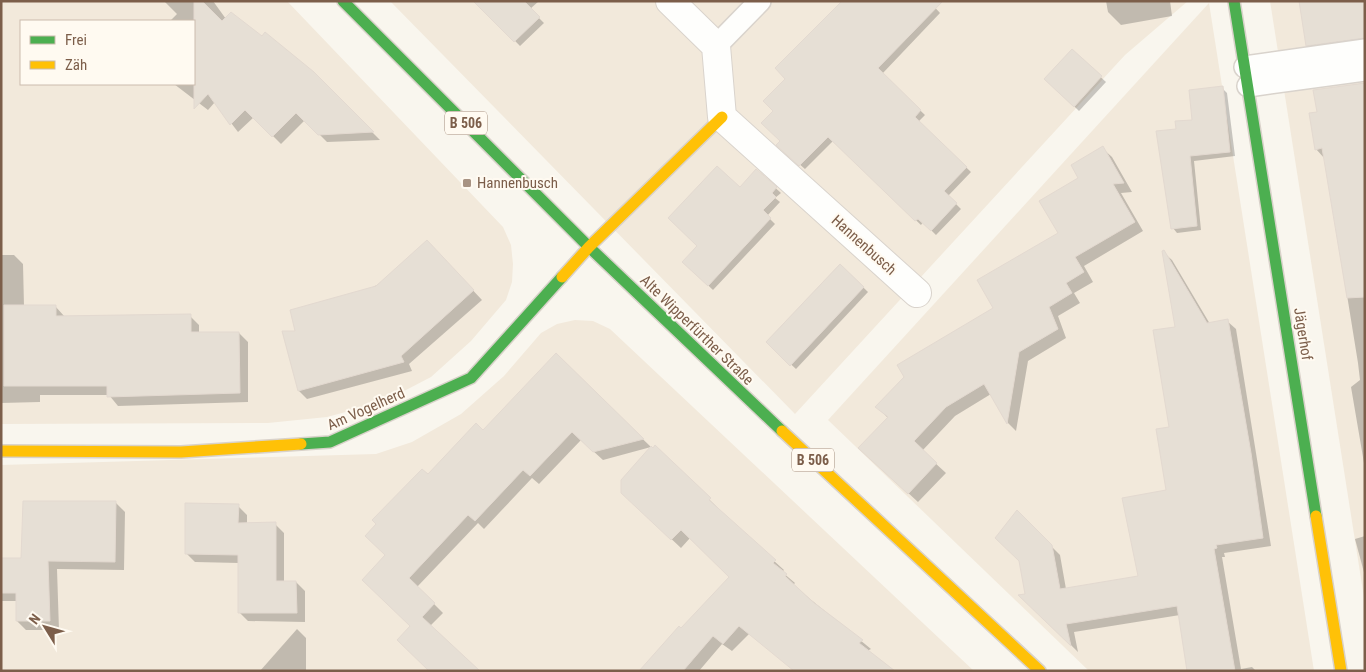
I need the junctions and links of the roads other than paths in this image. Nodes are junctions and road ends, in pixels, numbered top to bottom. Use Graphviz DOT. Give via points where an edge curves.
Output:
graph roads {
  1 [pos="343,1"];
  2 [pos="670,1"];
  3 [pos="760,1"];
  4 [pos="1234,1"];
  5 [pos="716,46"];
  6 [pos="1365,50"];
  7 [pos="1365,70"];
  8 [pos="1246,76"];
  9 [pos="722,116"];
  10 [pos="589,247"];
  11 [pos="917,293"];
  12 [pos="1,451"];
  13 [pos="1040,671"];
  14 [pos="1341,671"];
  1 -- 10 [label="street, Alte Wipperfürther Straße / B 506"];
  2 -- 5 [label="street"];
  3 -- 5 [label="lane"];
  4 -- 8 [label="street, Jägerhof"];
  5 -- 9 [label="street"];
  6 -- 8 [label="lane"];
  7 -- 8 [label="lane"];
  8 -- 14 [label="street, Jägerhof"];
  9 -- 10 [label="street"];
  9 -- 11 [label="street, Hannenbusch"];
  10 -- 12 [label="street, Am Vogelherd" via="471,378 330,442 181,452"];
  10 -- 13 [label="street, Alte Wipperfürther Straße / B 506"];
}
